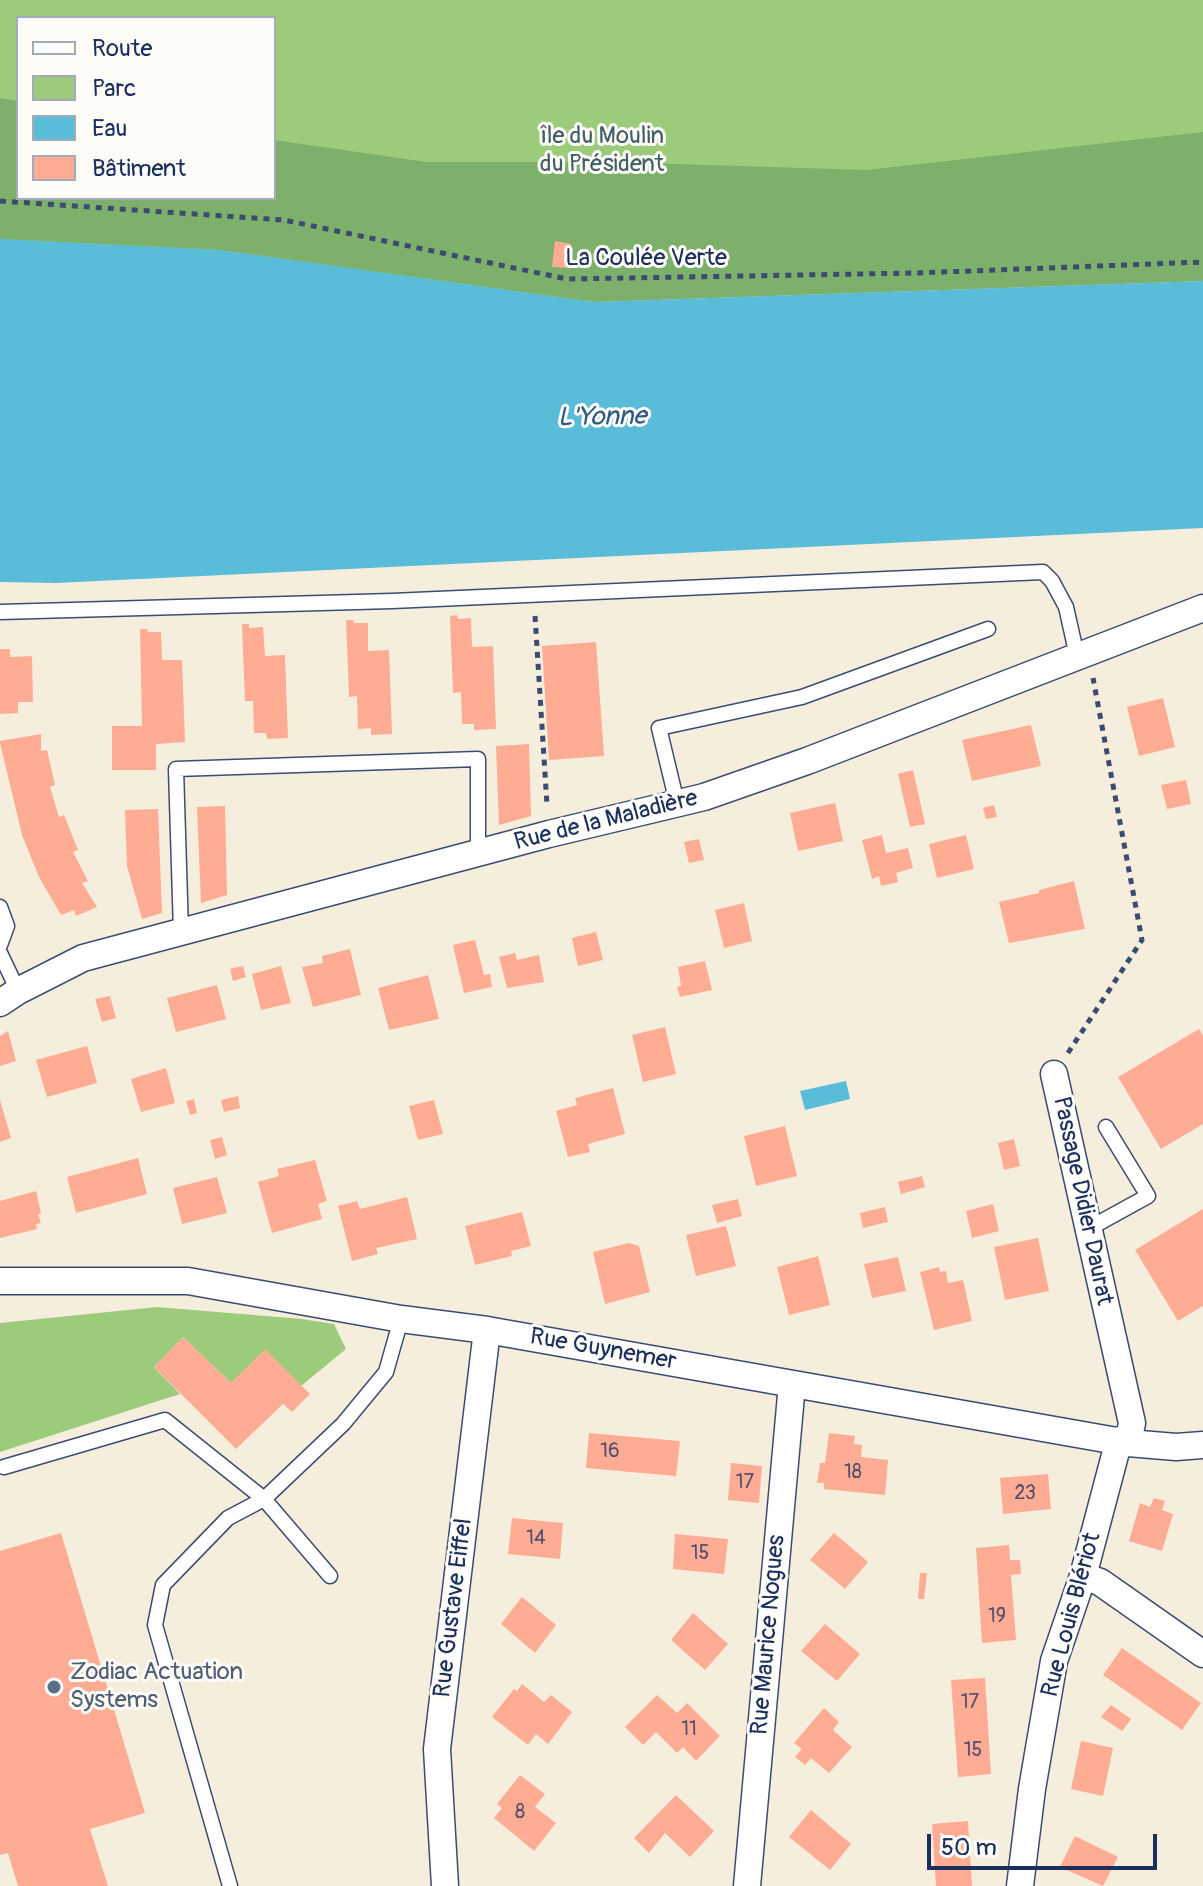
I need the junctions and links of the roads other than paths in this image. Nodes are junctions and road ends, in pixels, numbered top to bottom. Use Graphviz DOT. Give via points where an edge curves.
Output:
graph roads {
  1 [pos="1203,608"];
  2 [pos="0,612"];
  3 [pos="988,629"];
  4 [pos="1083,654"];
  5 [pos="677,803"];
  6 [pos="478,854"];
  7 [pos="0,907"];
  8 [pos="181,932"];
  9 [pos="0,945"];
  10 [pos="0,953"];
  11 [pos="9,997"];
  12 [pos="1054,1074"];
  13 [pos="1106,1127"];
  14 [pos="1088,1229"];
  15 [pos="0,1281"];
  16 [pos="401,1319"];
  17 [pos="487,1330"];
  18 [pos="792,1384"];
  19 [pos="1124,1442"];
  20 [pos="1203,1445"];
  21 [pos="4,1467"];
  22 [pos="264,1499"];
  23 [pos="330,1576"];
  24 [pos="1083,1576"];
  25 [pos="1203,1654"];
  26 [pos="1021,1885"];
  27 [pos="230,1886"];
  28 [pos="445,1886"];
  29 [pos="747,1886"];
  1 -- 4 [label="street, Rue de la Maladière"];
  2 -- 4 [label="lane" via="392,601 1043,572 1066,607"];
  3 -- 5 [label="lane" via="802,697 659,728"];
  4 -- 5 [label="street, Rue de la Maladière" via="807,761"];
  5 -- 6 [label="street, Rue de la Maladière"];
  6 -- 8 [label="street, Rue de la Maladière"];
  6 -- 8 [label="lane" via="478,759 176,769"];
  7 -- 9 [label="lane" via="7,926"];
  8 -- 11 [label="street, Rue de la Maladière" via="83,958"];
  10 -- 11 [label="lane"];
  12 -- 14 [label="street, Passage Didier Daurat"];
  13 -- 14 [label="lane" via="1148,1196"];
  14 -- 19 [label="street, Passage Didier Daurat" via="1132,1423"];
  15 -- 16 [label="street, Rue Guynemer" via="188,1281"];
  16 -- 17 [label="street, Rue Guynemer"];
  16 -- 22 [label="lane" via="386,1372 343,1424"];
  17 -- 18 [label="street, Rue Guynemer"];
  17 -- 28 [label="street, Rue Gustave Eiffel" via="437,1749"];
  18 -- 19 [label="street, Rue Guynemer"];
  18 -- 29 [label="street, Rue Maurice Nogues"];
  19 -- 20 [label="street, Rue Guynemer"];
  19 -- 24 [label="street, Rue Louis Blériot"];
  21 -- 22 [label="lane" via="165,1420"];
  22 -- 23 [label="lane"];
  22 -- 27 [label="lane" via="228,1518 163,1585 155,1625"];
  24 -- 25 [label="street" via="1100,1582"];
  24 -- 26 [label="street, Rue Louis Blériot" via="1054,1661"];
}
